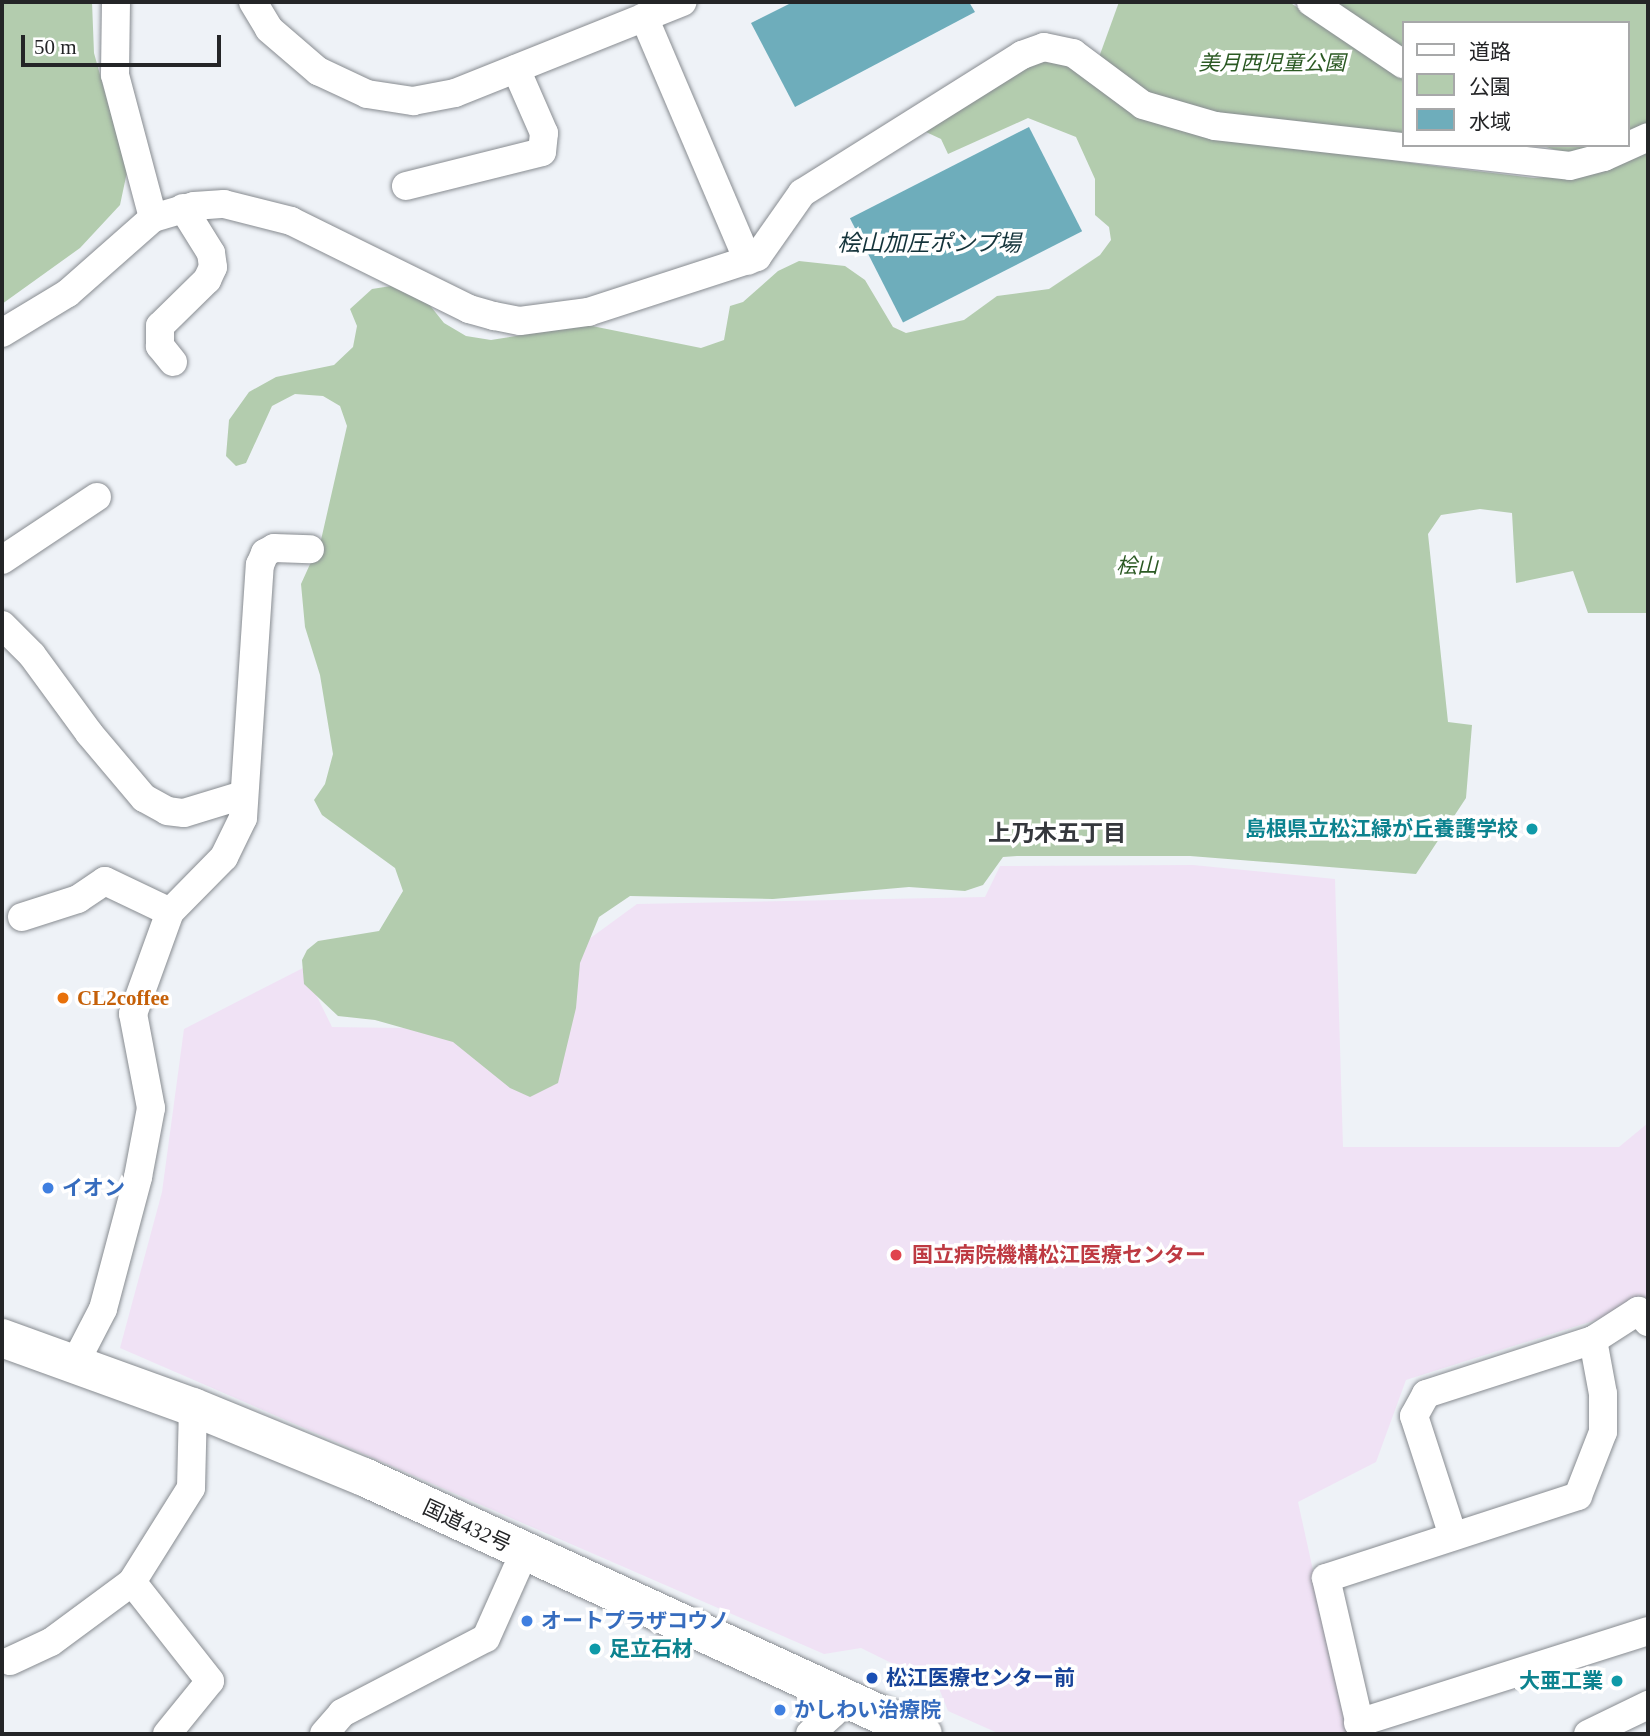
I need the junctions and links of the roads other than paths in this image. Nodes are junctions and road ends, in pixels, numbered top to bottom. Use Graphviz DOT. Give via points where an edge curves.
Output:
graph roads {
  1 [pos="116,2"];
  2 [pos="253,2"];
  3 [pos="682,2"];
  4 [pos="1311,2"];
  5 [pos="644,16"];
  6 [pos="1402,63"];
  7 [pos="516,68"];
  8 [pos="1648,137"];
  9 [pos="1402,142"];
  10 [pos="1629,146"];
  11 [pos="1458,147"];
  12 [pos="1626,147"];
  13 [pos="1527,153"];
  14 [pos="406,186"];
  15 [pos="183,208"];
  16 [pos="153,218"];
  17 [pos="748,261"];
  18 [pos="2,333"];
  19 [pos="173,362"];
  20 [pos="97,497"];
  21 [pos="310,549"];
  22 [pos="2,561"];
  23 [pos="2,625"];
  24 [pos="243,795"];
  25 [pos="170,912"];
  26 [pos="22,917"];
  27 [pos="1648,1322"];
  28 [pos="2,1338"];
  29 [pos="1593,1340"];
  30 [pos="74,1365"];
  31 [pos="193,1407"];
  32 [pos="1453,1536"];
  33 [pos="524,1553"];
  34 [pos="132,1581"];
  35 [pos="1648,1631"];
  36 [pos="10,1661"];
  37 [pos="839,1696"];
  38 [pos="1648,1705"];
  39 [pos="1360,1728"];
  40 [pos="167,1734"];
  41 [pos="324,1734"];
  42 [pos="810,1734"];
  43 [pos="923,1734"];
  44 [pos="1588,1734"];
  1 -- 16 [label="street" via="115,75"];
  2 -- 7 [label="street" via="269,29 298,56 367,94 435,99"];
  3 -- 5 [label="street"];
  4 -- 6 [label="street"];
  5 -- 7 [label="street"];
  5 -- 17 [label="street"];
  7 -- 14 [label="street" via="544,133 542,152"];
  8 -- 10 [label="street"];
  9 -- 17 [label="street" via="1215,126 1143,105 1073,53 1044,47 1022,55 802,193 765,250"];
  11 -- 13 [label="street"];
  12 -- 13 [label="street" via="1570,166"];
  15 -- 16 [label="street"];
  15 -- 17 [label="street" via="224,204 291,221 470,309 520,321 588,312"];
  15 -- 19 [label="street" via="211,253 213,267 207,280 160,326 160,346"];
  16 -- 18 [label="street" via="68,293"];
  20 -- 22 [label="street"];
  21 -- 24 [label="street" via="274,548 260,565"];
  23 -- 24 [label="street" via="32,655 144,798 167,811 184,813"];
  24 -- 25 [label="street" via="243,818 224,857"];
  25 -- 26 [label="street" via="105,881 78,899"];
  25 -- 30 [label="street" via="133,1014 137,1051 150,1092 138,1177 103,1308"];
  27 -- 29 [label="street" via="1638,1311"];
  28 -- 30 [label="highway, 国道432号"];
  29 -- 32 [label="street" via="1604,1394 1603,1432 1578,1496"];
  29 -- 32 [label="street" via="1426,1394 1414,1416"];
  30 -- 31 [label="highway, 国道432号"];
  31 -- 33 [label="highway, 国道432号" via="364,1478"];
  31 -- 34 [label="street" via="191,1488"];
  32 -- 39 [label="street" via="1326,1578"];
  33 -- 37 [label="highway, 国道432号"];
  33 -- 41 [label="street" via="486,1638 342,1713"];
  34 -- 36 [label="street" via="51,1642"];
  34 -- 40 [label="street" via="210,1681"];
  35 -- 39 [label="street"];
  37 -- 42 [label="street" via="832,1713"];
  37 -- 43 [label="highway, 国道432号"];
  38 -- 44 [label="street"];
}
